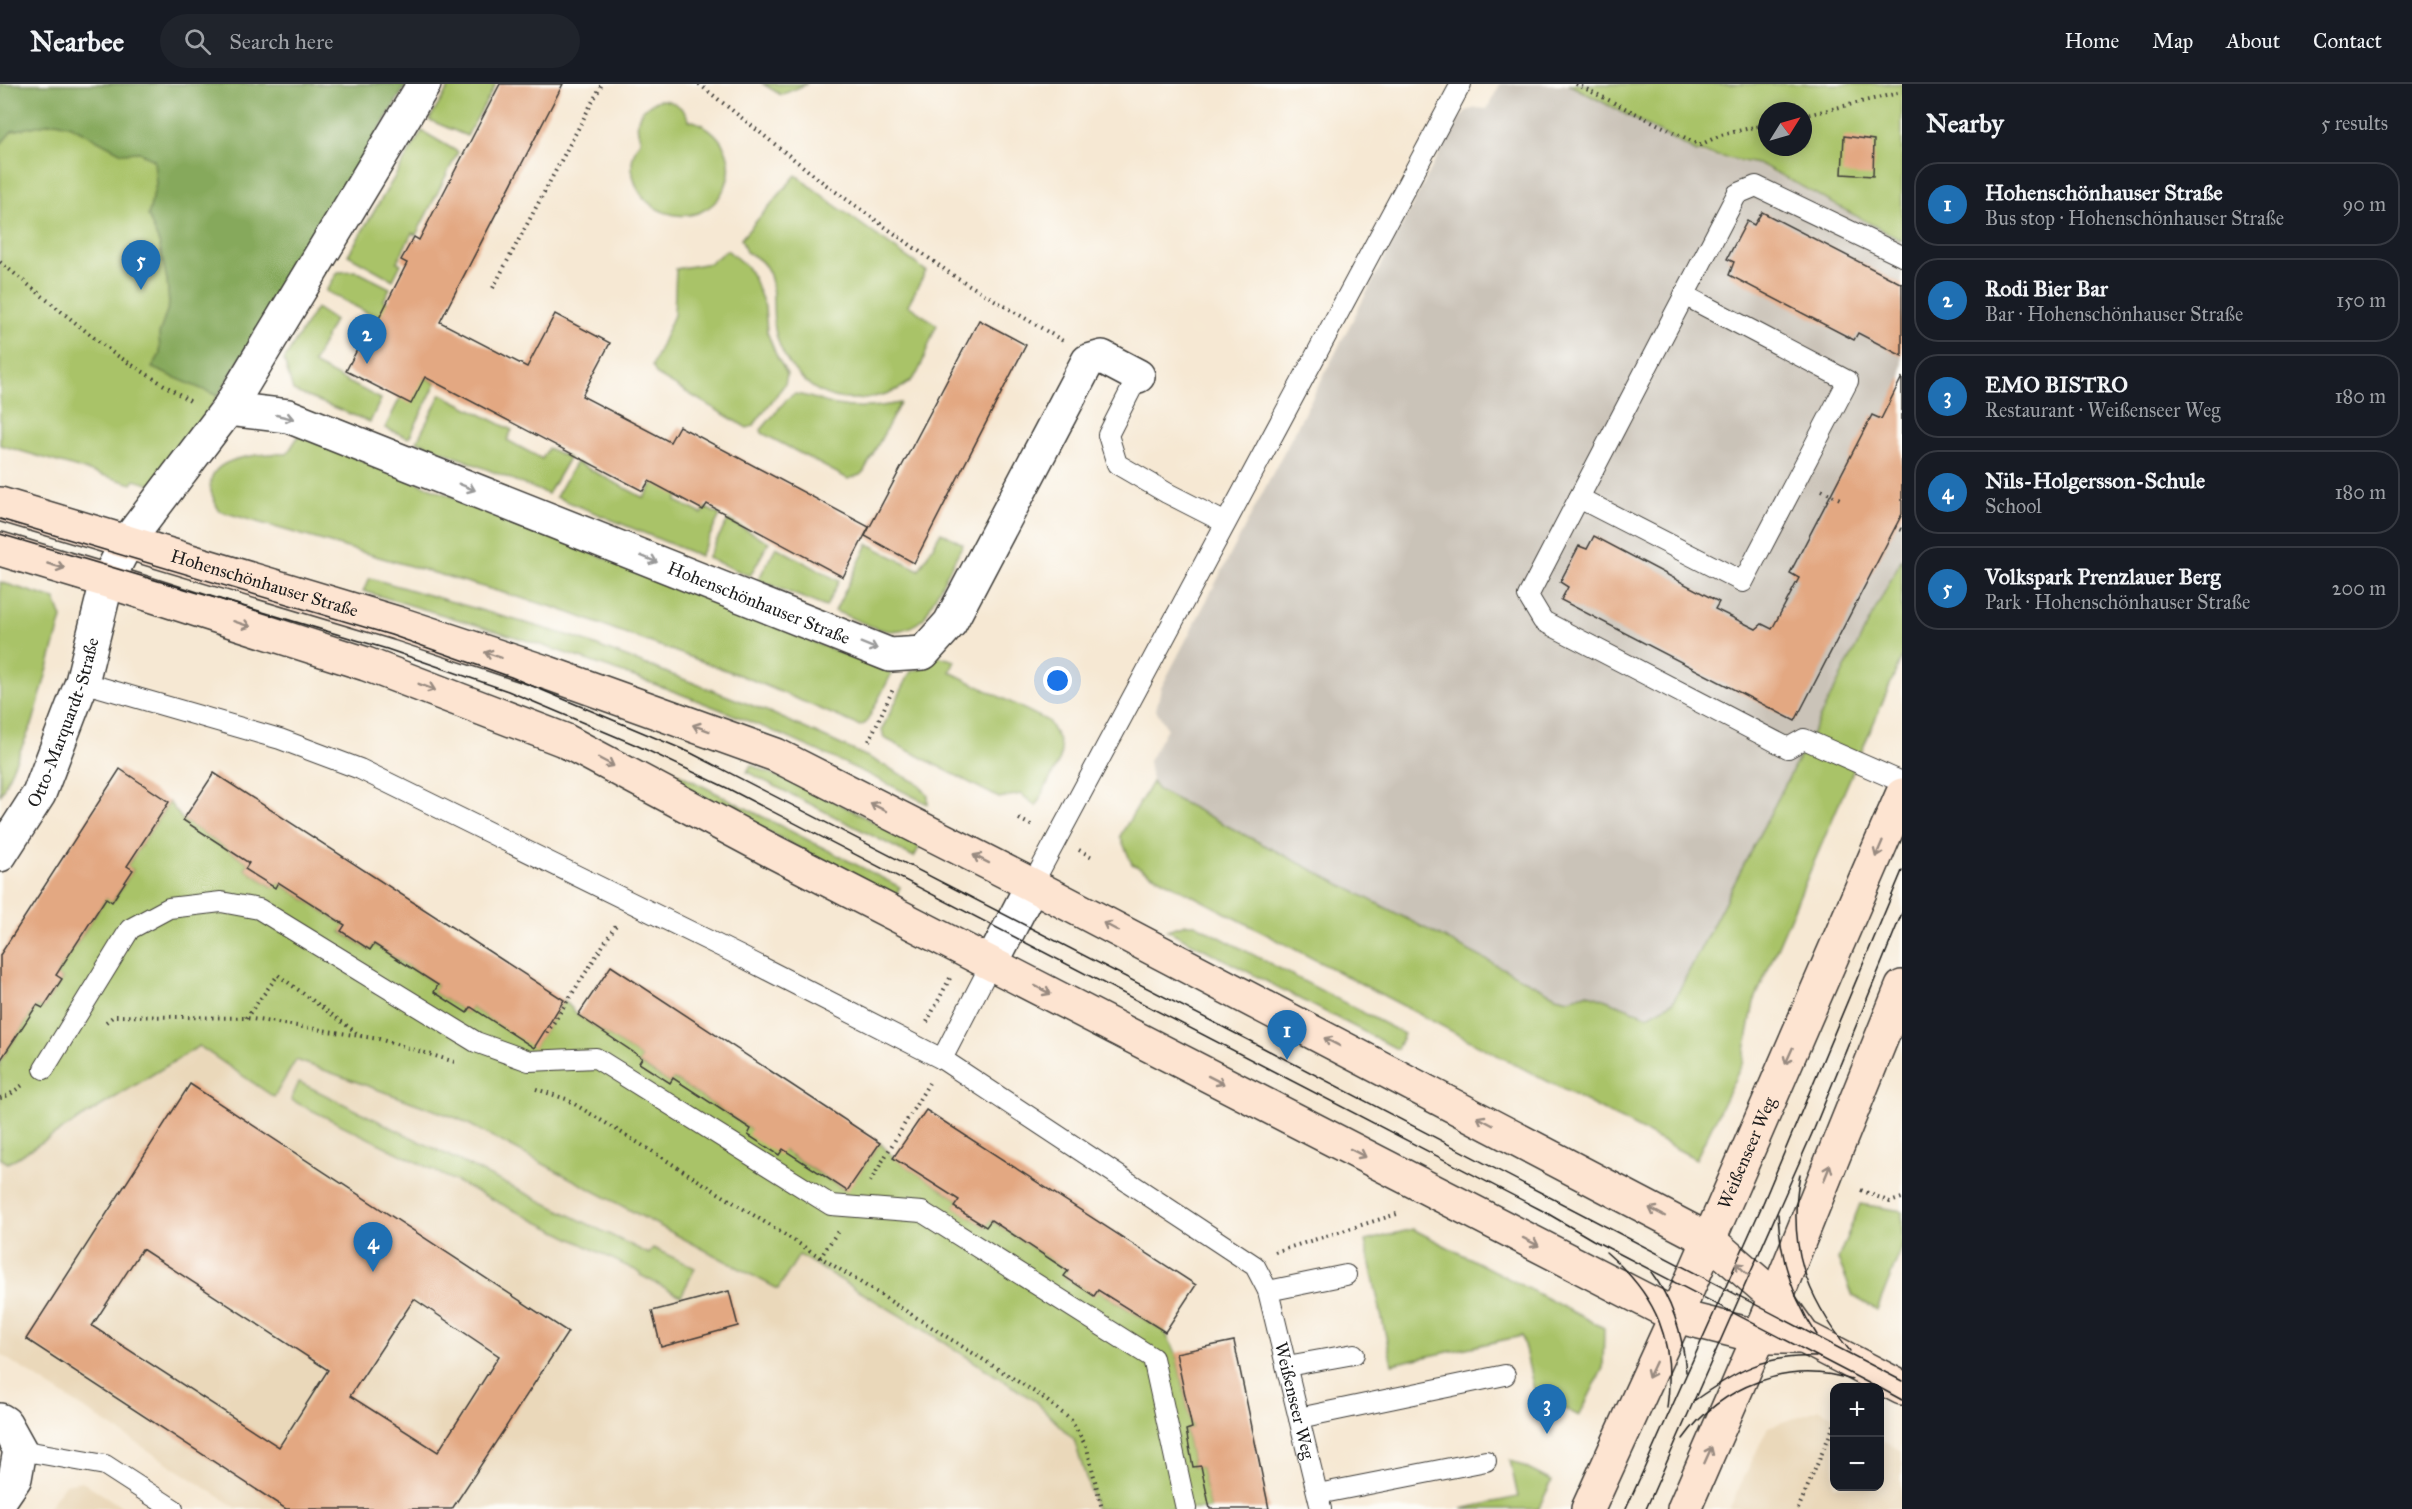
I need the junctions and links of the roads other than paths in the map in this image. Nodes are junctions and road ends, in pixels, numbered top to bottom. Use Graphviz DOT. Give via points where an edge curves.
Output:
graph roads {
  1 [pos="424,84"];
  2 [pos="1461,84"];
  3 [pos="1902,256"];
  4 [pos="1684,295"];
  5 [pos="1138,376"];
  6 [pos="214,408"];
  7 [pos="1579,498"];
  8 [pos="0,504"];
  9 [pos="1224,522"];
  10 [pos="127,543"];
  11 [pos="0,549"];
  12 [pos="107,580"];
  13 [pos="82,682"];
  14 [pos="1902,782"];
  15 [pos="1902,795"];
  16 [pos="0,855"];
  17 [pos="1032,885"];
  18 [pos="991,964"];
  19 [pos="1902,987"];
  20 [pos="942,1059"];
  21 [pos="44,1069"];
  22 [pos="1709,1240"];
  23 [pos="1346,1275"];
  24 [pos="1268,1291"];
  25 [pos="1776,1298"];
  26 [pos="1676,1317"];
  27 [pos="1760,1336"];
  28 [pos="1804,1336"];
  29 [pos="1354,1354"];
  30 [pos="1287,1366"];
  31 [pos="1506,1375"];
  32 [pos="1902,1388"];
  33 [pos="1299,1418"];
  34 [pos="0,1420"];
  35 [pos="20,1450"];
  36 [pos="1486,1461"];
  37 [pos="0,1500"];
  38 [pos="1319,1502"];
  39 [pos="173,1509"];
  40 [pos="1186,1509"];
  41 [pos="1588,1509"];
  42 [pos="1684,1509"];
  1 -- 6 [label="street"];
  2 -- 9 [label="lane"];
  3 -- 4 [label="lane" via="1756,186 1737,194"];
  4 -- 7 [label="lane"];
  4 -- 7 [label="lane" via="1848,381 1843,391 1743,582"];
  6 -- 5 [label="street, Hohenschönhauser Straße, one-way" via="288,417 890,655 922,653 951,623 1088,361 1102,357"];
  5 -- 9 [label="lane" via="1108,435 1117,464"];
  6 -- 10 [label="street"];
  7 -- 14 [label="lane" via="1528,596 1543,621 1788,747 1804,739"];
  8 -- 10 [label="street, Hohenschönhauser Straße"];
  9 -- 17 [label="lane"];
  10 -- 12 [label="street"];
  17 -- 10 [label="street, Hohenschönhauser Straße, one-way" via="776,755 400,624"];
  11 -- 12 [label="street, one-way"];
  12 -- 13 [label="street, Otto-Marquardt-Straße"];
  12 -- 18 [label="street, one-way" via="366,664 564,740"];
  13 -- 16 [label="street, Otto-Marquardt-Straße" via="39,794"];
  13 -- 20 [label="lane" via="280,739 360,769"];
  15 -- 22 [label="street, Weißenseer Weg, one-way"];
  17 -- 18 [label="street"];
  22 -- 17 [label="street, Hohenschönhauser Straße, one-way"];
  18 -- 20 [label="lane"];
  18 -- 26 [label="street, one-way"];
  25 -- 19 [label="street, one-way"];
  20 -- 24 [label="lane" via="1255,1266"];
  21 -- 40 [label="lane" via="130,929 169,908 221,902 259,909 476,1042 529,1061 596,1058 831,1205 922,1212 1153,1358"];
  25 -- 22 [label="street, Hohenschönhauser Straße, one-way"];
  22 -- 26 [label="street, Weißenseer Weg"];
  23 -- 24 [label="lane"];
  24 -- 30 [label="lane, Weißenseer Weg"];
  25 -- 27 [label="street"];
  25 -- 28 [label="street, Hohenschönhauser Straße"];
  26 -- 27 [label="street"];
  26 -- 41 [label="street, Weißenseer Weg, one-way"];
  27 -- 28 [label="street"];
  42 -- 27 [label="street, one-way"];
  28 -- 32 [label="street"];
  29 -- 30 [label="lane"];
  30 -- 33 [label="lane, Weißenseer Weg"];
  31 -- 33 [label="lane"];
  33 -- 38 [label="lane, Weißenseer Weg"];
  34 -- 35 [label="street" via="6,1423"];
  35 -- 37 [label="street" via="15,1478"];
  35 -- 39 [label="lane" via="105,1465"];
  36 -- 38 [label="lane"];
}
